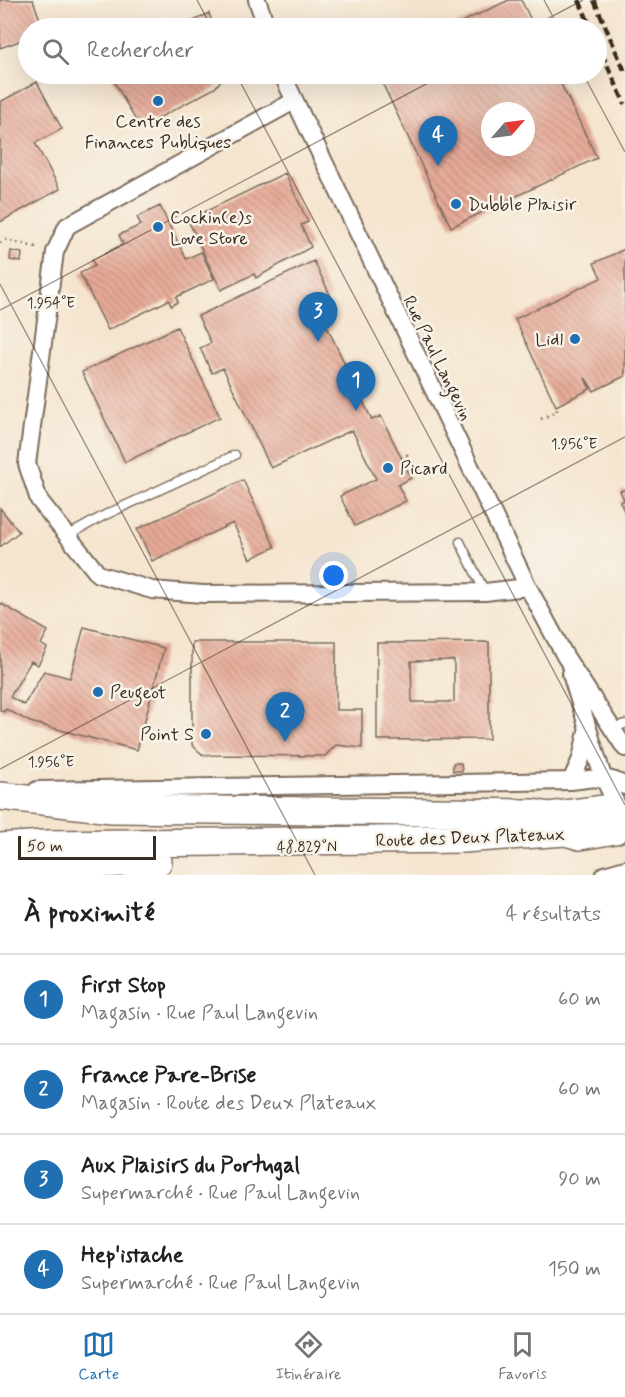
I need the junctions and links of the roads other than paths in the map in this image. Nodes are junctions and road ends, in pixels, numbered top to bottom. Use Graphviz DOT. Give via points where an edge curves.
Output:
graph roads {
  1 [pos="257,0"];
  2 [pos="263,18"];
  3 [pos="286,84"];
  4 [pos="294,101"];
  5 [pos="235,455"];
  6 [pos="67,536"];
  7 [pos="460,542"];
  8 [pos="528,587"];
  9 [pos="485,592"];
  10 [pos="565,656"];
  11 [pos="619,726"];
  12 [pos="587,731"];
  13 [pos="625,748"];
  14 [pos="603,777"];
  15 [pos="571,781"];
  16 [pos="0,786"];
  17 [pos="625,786"];
  18 [pos="0,796"];
  19 [pos="549,816"];
  20 [pos="615,820"];
  21 [pos="0,833"];
  22 [pos="580,836"];
  23 [pos="0,847"];
  24 [pos="13,866"];
  25 [pos="625,869"];
  26 [pos="109,875"];
  27 [pos="604,875"];
  1 -- 2 [label="street"];
  3 -- 4 [label="street, Rue Paul Langevin"];
  4 -- 6 [label="street" via="67,226 55,252 27,464 39,500"];
  4 -- 8 [label="street, Rue Paul Langevin"];
  5 -- 6 [label="lane"];
  6 -- 9 [label="street" via="98,574 152,590 203,594"];
  7 -- 9 [label="lane"];
  8 -- 9 [label="street"];
  8 -- 10 [label="street, Rue Paul Langevin"];
  10 -- 11 [label="street"];
  10 -- 12 [label="street"];
  11 -- 13 [label="street"];
  12 -- 14 [label="street"];
  12 -- 15 [label="street"];
  14 -- 15 [label="street"];
  14 -- 17 [label="street"];
  14 -- 20 [label="street"];
  15 -- 16 [label="street" via="31,790"];
  18 -- 19 [label="main road" via="112,809"];
  19 -- 20 [label="main road, Route des Deux Plateaux"];
  19 -- 21 [label="main road, Route des Deux Plateaux" via="534,822 461,826"];
  20 -- 22 [label="main road, Route des Deux Plateaux"];
  22 -- 23 [label="main road, Route des Deux Plateaux" via="566,832 463,839"];
  22 -- 24 [label="main road" via="566,843 460,850"];
  24 -- 26 [label="street" via="45,875"];
  25 -- 27 [label="street"];
}
